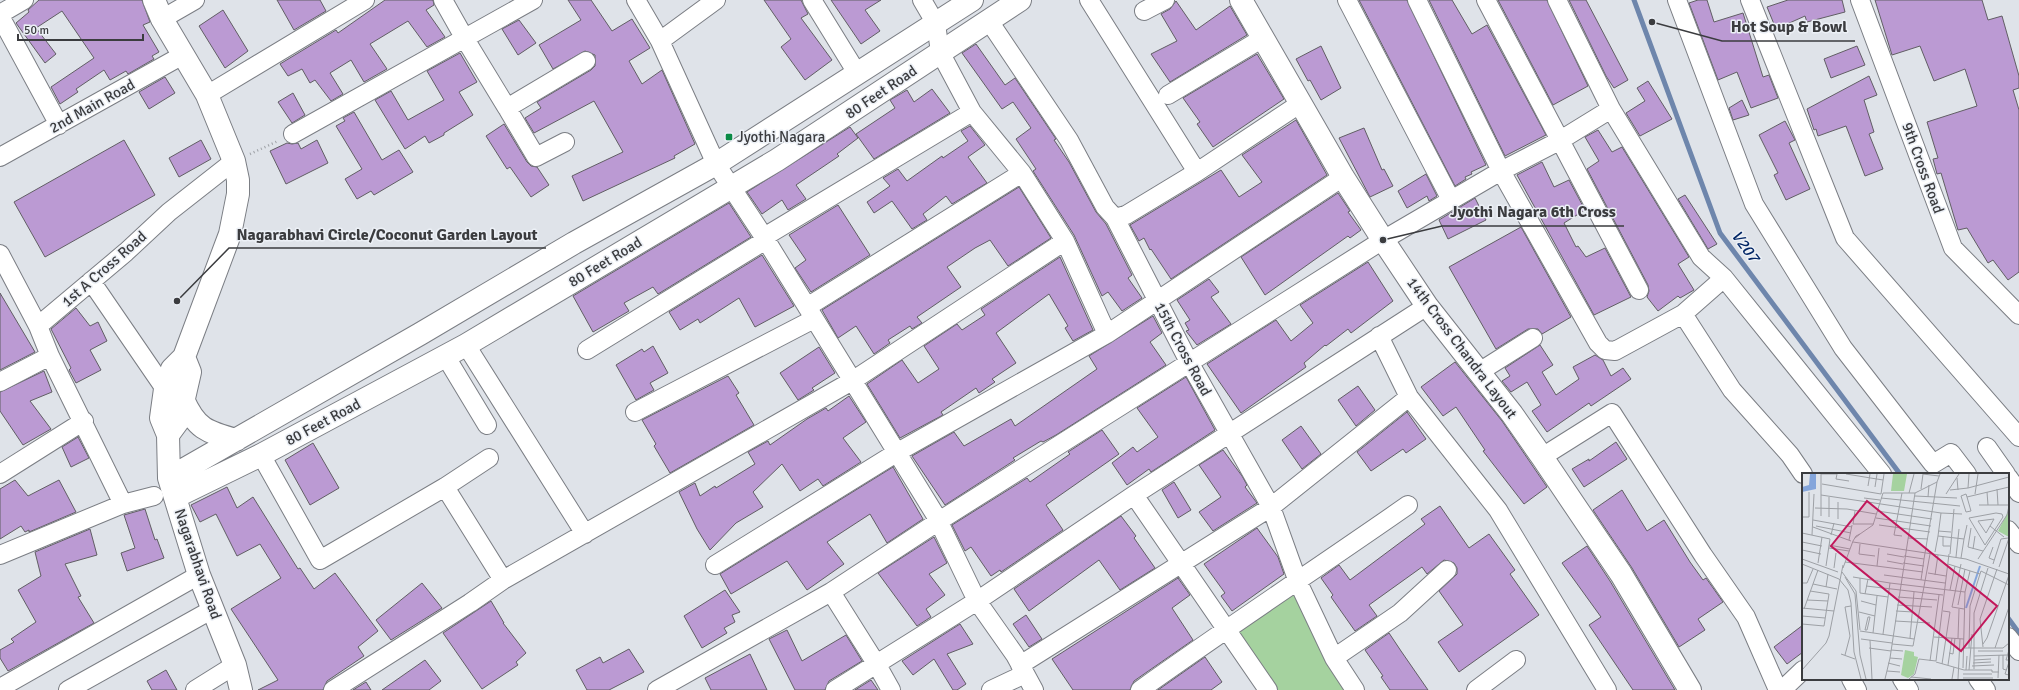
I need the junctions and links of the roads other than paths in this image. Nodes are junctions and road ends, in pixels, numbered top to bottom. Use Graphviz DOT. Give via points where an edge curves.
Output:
graph roads {
  1 [pos="24,0"];
  2 [pos="195,0"];
  3 [pos="364,0"];
  4 [pos="443,0"];
  5 [pos="533,0"];
  6 [pos="636,0"];
  7 [pos="716,0"];
  8 [pos="812,0"];
  9 [pos="922,0"];
  10 [pos="972,0"];
  11 [pos="1020,0"];
  12 [pos="1089,0"];
  13 [pos="1165,0"];
  14 [pos="1241,0"];
  15 [pos="1347,0"];
  16 [pos="1417,0"];
  17 [pos="1486,0"];
  18 [pos="1557,0"];
  19 [pos="1677,0"];
  20 [pos="1750,0"];
  21 [pos="1860,0"];
  22 [pos="158,9"];
  23 [pos="1144,11"];
  24 [pos="0,15"];
  25 [pos="989,21"];
  26 [pos="936,24"];
  27 [pos="1263,38"];
  28 [pos="465,39"];
  29 [pos="660,41"];
  30 [pos="940,52"];
  31 [pos="183,55"];
  32 [pos="586,61"];
  33 [pos="857,73"];
  34 [pos="1168,95"];
  35 [pos="207,96"];
  36 [pos="1301,103"];
  37 [pos="507,108"];
  38 [pos="1611,109"];
  39 [pos="972,112"];
  40 [pos="59,125"];
  41 [pos="294,134"];
  42 [pos="1559,140"];
  43 [pos="565,142"];
  44 [pos="0,157"];
  45 [pos="234,161"];
  46 [pos="716,164"];
  47 [pos="1502,171"];
  48 [pos="1197,172"];
  49 [pos="1022,173"];
  50 [pos="1343,177"];
  51 [pos="732,187"];
  52 [pos="1450,200"];
  53 [pos="1115,218"];
  54 [pos="765,238"];
  55 [pos="1383,240"];
  56 [pos="1065,241"];
  57 [pos="0,254"];
  58 [pos="1724,278"];
  59 [pos="91,281"];
  60 [pos="1639,290"];
  61 [pos="1158,301"];
  62 [pos="1427,306"];
  63 [pos="811,313"];
  64 [pos="1683,314"];
  65 [pos="2019,315"];
  66 [pos="38,326"];
  67 [pos="1107,334"];
  68 [pos="1379,336"];
  69 [pos="1533,338"];
  70 [pos="466,345"];
  71 [pos="587,350"];
  72 [pos="50,356"];
  73 [pos="446,357"];
  74 [pos="1189,362"];
  75 [pos="1479,372"];
  76 [pos="852,381"];
  77 [pos="0,382"];
  78 [pos="174,394"];
  79 [pos="1409,397"];
  80 [pos="635,412"];
  81 [pos="84,421"];
  82 [pos="487,425"];
  83 [pos="1229,434"];
  84 [pos="2019,437"];
  85 [pos="236,440"];
  86 [pos="1987,447"];
  87 [pos="896,453"];
  88 [pos="261,455"];
  89 [pos="1542,457"];
  90 [pos="489,458"];
  91 [pos="1802,473"];
  92 [pos="1881,473"];
  93 [pos="1965,473"];
  94 [pos="2005,473"];
  95 [pos="0,474"];
  96 [pos="2009,478"];
  97 [pos="445,487"];
  98 [pos="166,490"];
  99 [pos="2019,493"];
  100 [pos="1134,495"];
  101 [pos="123,504"];
  102 [pos="1408,505"];
  103 [pos="1272,508"];
  104 [pos="939,521"];
  105 [pos="2009,531"];
  106 [pos="585,534"];
  107 [pos="2019,544"];
  108 [pos="0,555"];
  109 [pos="1180,564"];
  110 [pos="715,565"];
  111 [pos="1447,570"];
  112 [pos="199,575"];
  113 [pos="503,580"];
  114 [pos="1298,582"];
  115 [pos="831,592"];
  116 [pos="977,601"];
  117 [pos="213,609"];
  118 [pos="1225,629"];
  119 [pos="1334,658"];
  120 [pos="1516,660"];
  121 [pos="235,665"];
  122 [pos="877,665"];
  123 [pos="1023,670"];
  124 [pos="1802,671"];
  125 [pos="1852,680"];
  126 [pos="1903,680"];
  127 [pos="1979,680"];
  128 [pos="0,688"];
  129 [pos="1602,688"];
  130 [pos="68,690"];
  131 [pos="195,690"];
  132 [pos="241,690"];
  133 [pos="333,690"];
  134 [pos="657,690"];
  135 [pos="835,690"];
  136 [pos="891,690"];
  137 [pos="991,690"];
  138 [pos="1034,690"];
  139 [pos="1140,690"];
  140 [pos="1268,690"];
  141 [pos="1355,690"];
  142 [pos="1476,690"];
  143 [pos="1690,690"];
  144 [pos="1778,690"];
  145 [pos="1782,690"];
  146 [pos="1858,690"];
  147 [pos="1909,690"];
  148 [pos="1986,690"];
  1 -- 24 [label="street"];
  2 -- 22 [label="street"];
  3 -- 35 [label="street"];
  4 -- 28 [label="street"];
  5 -- 28 [label="street"];
  6 -- 29 [label="street"];
  7 -- 29 [label="street"];
  8 -- 33 [label="street"];
  9 -- 26 [label="street"];
  10 -- 26 [label="main road, 80 Feet Road"];
  11 -- 25 [label="main road, 80 Feet Road"];
  12 -- 48 [label="street"];
  13 -- 23 [label="street"];
  14 -- 27 [label="main road, 14th Cross Chandra Layout"];
  15 -- 52 [label="street"];
  16 -- 47 [label="street"];
  17 -- 42 [label="street"];
  18 -- 38 [label="street"];
  19 -- 93 [label="street" via="1758,210 1843,348 1933,464 1951,453"];
  20 -- 84 [label="street" via="1845,238"];
  21 -- 65 [label="street, 9th Cross Road" via="1953,248"];
  22 -- 31 [label="main road, Nagarabhavi Road"];
  24 -- 40 [label="street"];
  25 -- 30 [label="main road, 80 Feet Road"];
  25 -- 53 [label="street, 15th Cross Road" via="1069,140 1105,207"];
  26 -- 30 [label="street"];
  26 -- 33 [label="main road, 80 Feet Road"];
  27 -- 34 [label="street"];
  27 -- 36 [label="main road, 14th Cross Chandra Layout"];
  28 -- 37 [label="street"];
  28 -- 41 [label="street"];
  29 -- 46 [label="street"];
  30 -- 39 [label="street"];
  30 -- 51 [label="main road, 80 Feet Road"];
  31 -- 35 [label="main road, Nagarabhavi Road"];
  31 -- 40 [label="street, 2nd Main Road"];
  32 -- 37 [label="street"];
  33 -- 46 [label="main road, 80 Feet Road"];
  35 -- 45 [label="main road, Nagarabhavi Road"];
  36 -- 48 [label="street"];
  36 -- 50 [label="main road, 14th Cross Chandra Layout"];
  37 -- 43 [label="street" via="536,157"];
  38 -- 42 [label="street"];
  38 -- 58 [label="street" via="1700,257"];
  39 -- 49 [label="street"];
  39 -- 54 [label="street"];
  40 -- 44 [label="street, 2nd Main Road"];
  42 -- 47 [label="street"];
  42 -- 60 [label="street"];
  45 -- 59 [label="street, 1st A Cross Road" via="169,212"];
  45 -- 78 [label="main road, Nagarabhavi Road" via="238,194 230,234 184,357 172,369"];
  46 -- 51 [label="street"];
  46 -- 85 [label="main road, 80 Feet Road" via="574,243"];
  47 -- 52 [label="street"];
  47 -- 64 [label="street" via="1598,343 1605,350 1616,351"];
  48 -- 53 [label="street" via="1126,216"];
  49 -- 56 [label="street"];
  49 -- 63 [label="street"];
  50 -- 55 [label="main road, 14th Cross Chandra Layout"];
  50 -- 61 [label="street"];
  51 -- 54 [label="street"];
  51 -- 70 [label="main road, 80 Feet Road"];
  52 -- 55 [label="street"];
  53 -- 61 [label="street, 15th Cross Road"];
  54 -- 63 [label="street"];
  54 -- 71 [label="street"];
  55 -- 62 [label="main road, 14th Cross Chandra Layout"];
  55 -- 74 [label="street"];
  56 -- 67 [label="street"];
  56 -- 76 [label="street"];
  57 -- 66 [label="street"];
  58 -- 64 [label="street"];
  58 -- 92 [label="street"];
  59 -- 66 [label="street, 1st A Cross Road"];
  59 -- 78 [label="street"];
  61 -- 67 [label="street"];
  61 -- 74 [label="street, 15th Cross Road"];
  62 -- 68 [label="street"];
  62 -- 75 [label="main road, 14th Cross Chandra Layout"];
  63 -- 76 [label="street"];
  63 -- 80 [label="street"];
  64 -- 91 [label="street" via="1732,390 1790,455"];
  66 -- 72 [label="street"];
  67 -- 87 [label="street"];
  68 -- 79 [label="street"];
  68 -- 83 [label="street"];
  69 -- 75 [label="street"];
  70 -- 73 [label="main road, 80 Feet Road"];
  70 -- 106 [label="street"];
  72 -- 77 [label="street"];
  72 -- 81 [label="street"];
  73 -- 82 [label="street"];
  73 -- 88 [label="main road, 80 Feet Road"];
  74 -- 83 [label="street, 15th Cross Road"];
  74 -- 104 [label="street"];
  75 -- 89 [label="main road, 14th Cross Chandra Layout"];
  76 -- 87 [label="street"];
  76 -- 106 [label="street"];
  78 -- 85 [label="main road" via="199,426 207,432"];
  78 -- 98 [label="main road, Nagarabhavi Road" via="161,418 168,435"];
  79 -- 103 [label="street"];
  79 -- 129 [label="street" via="1498,510"];
  81 -- 95 [label="street"];
  81 -- 101 [label="street"];
  83 -- 100 [label="street"];
  83 -- 103 [label="street, 15th Cross Road"];
  85 -- 98 [label="main road, 80 Feet Road"];
  86 -- 94 [label="street"];
  87 -- 104 [label="street"];
  87 -- 110 [label="street"];
  88 -- 97 [label="street" via="320,560"];
  88 -- 98 [label="main road, 80 Feet Road"];
  89 -- 143 [label="main road, 14th Cross Chandra Layout" via="1621,574"];
  89 -- 144 [label="street" via="1612,413 1746,617"];
  90 -- 97 [label="street"];
  96 -- 99 [label="street"];
  97 -- 113 [label="street"];
  98 -- 101 [label="street"];
  98 -- 112 [label="main road, Nagarabhavi Road"];
  100 -- 109 [label="street"];
  100 -- 116 [label="street"];
  101 -- 108 [label="street"];
  102 -- 114 [label="street"];
  103 -- 109 [label="street"];
  103 -- 114 [label="street, 15th Cross Road"];
  104 -- 115 [label="street"];
  104 -- 116 [label="street"];
  105 -- 107 [label="street"];
  106 -- 113 [label="street"];
  109 -- 118 [label="street"];
  109 -- 123 [label="street"];
  111 -- 119 [label="street" via="1400,613"];
  112 -- 117 [label="main road, Nagarabhavi Road"];
  112 -- 128 [label="street"];
  113 -- 133 [label="street"];
  114 -- 118 [label="street"];
  114 -- 119 [label="street, 15th Cross Road"];
  115 -- 122 [label="street"];
  115 -- 134 [label="street"];
  116 -- 122 [label="street"];
  116 -- 123 [label="street"];
  117 -- 121 [label="main road, Nagarabhavi Road"];
  117 -- 130 [label="street"];
  118 -- 139 [label="street"];
  118 -- 140 [label="street"];
  119 -- 141 [label="street, 15th Cross Road"];
  120 -- 142 [label="street"];
  121 -- 131 [label="street"];
  121 -- 132 [label="main road, Nagarabhavi Road"];
  122 -- 135 [label="street"];
  122 -- 136 [label="street"];
  123 -- 137 [label="street"];
  123 -- 138 [label="street"];
  124 -- 145 [label="street"];
  125 -- 146 [label="street"];
  126 -- 147 [label="street"];
  127 -- 148 [label="street"];
}
